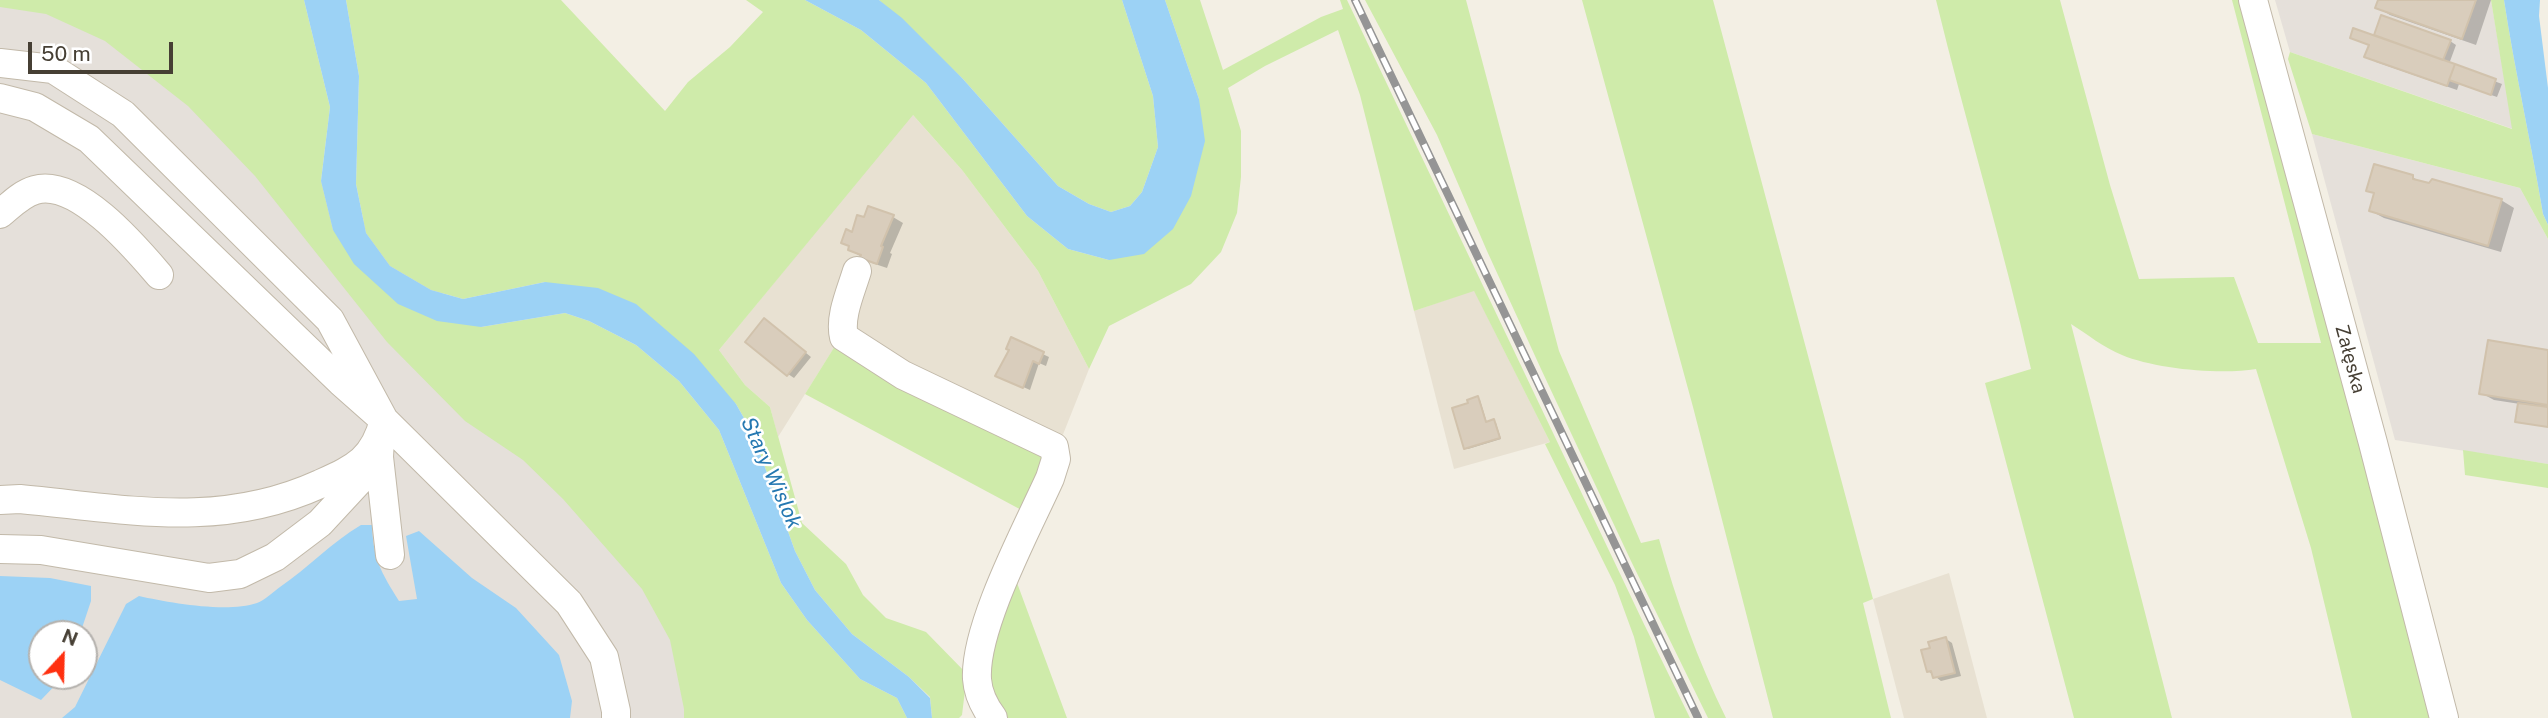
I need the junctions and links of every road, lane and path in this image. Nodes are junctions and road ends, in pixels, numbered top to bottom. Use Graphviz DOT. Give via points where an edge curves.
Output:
graph roads {
  1 [pos="2253,0"];
  2 [pos="0,62"];
  3 [pos="0,98"];
  4 [pos="0,214"];
  5 [pos="857,271"];
  6 [pos="159,275"];
  7 [pos="378,437"];
  8 [pos="0,500"];
  9 [pos="0,549"];
  10 [pos="390,555"];
  11 [pos="616,718"];
  12 [pos="993,718"];
  13 [pos="2444,718"];
  1 -- 13 [label="street, Załęska"];
  2 -- 7 [label="street" via="53,69 123,114 330,320"];
  3 -- 7 [label="street" via="35,107 89,139 341,382"];
  4 -- 6 [label="street" via="38,189 64,191 88,205"];
  5 -- 12 [label="street" via="844,337 902,375 1054,447 1051,478 993,605 982,645 977,678 983,704"];
  7 -- 8 [label="street" via="341,474 256,507 141,512"];
  7 -- 9 [label="street" via="358,482 320,523 275,557 240,574 209,578 41,550"];
  7 -- 10 [label="street"];
  7 -- 11 [label="street" via="569,603 604,657"];
}
